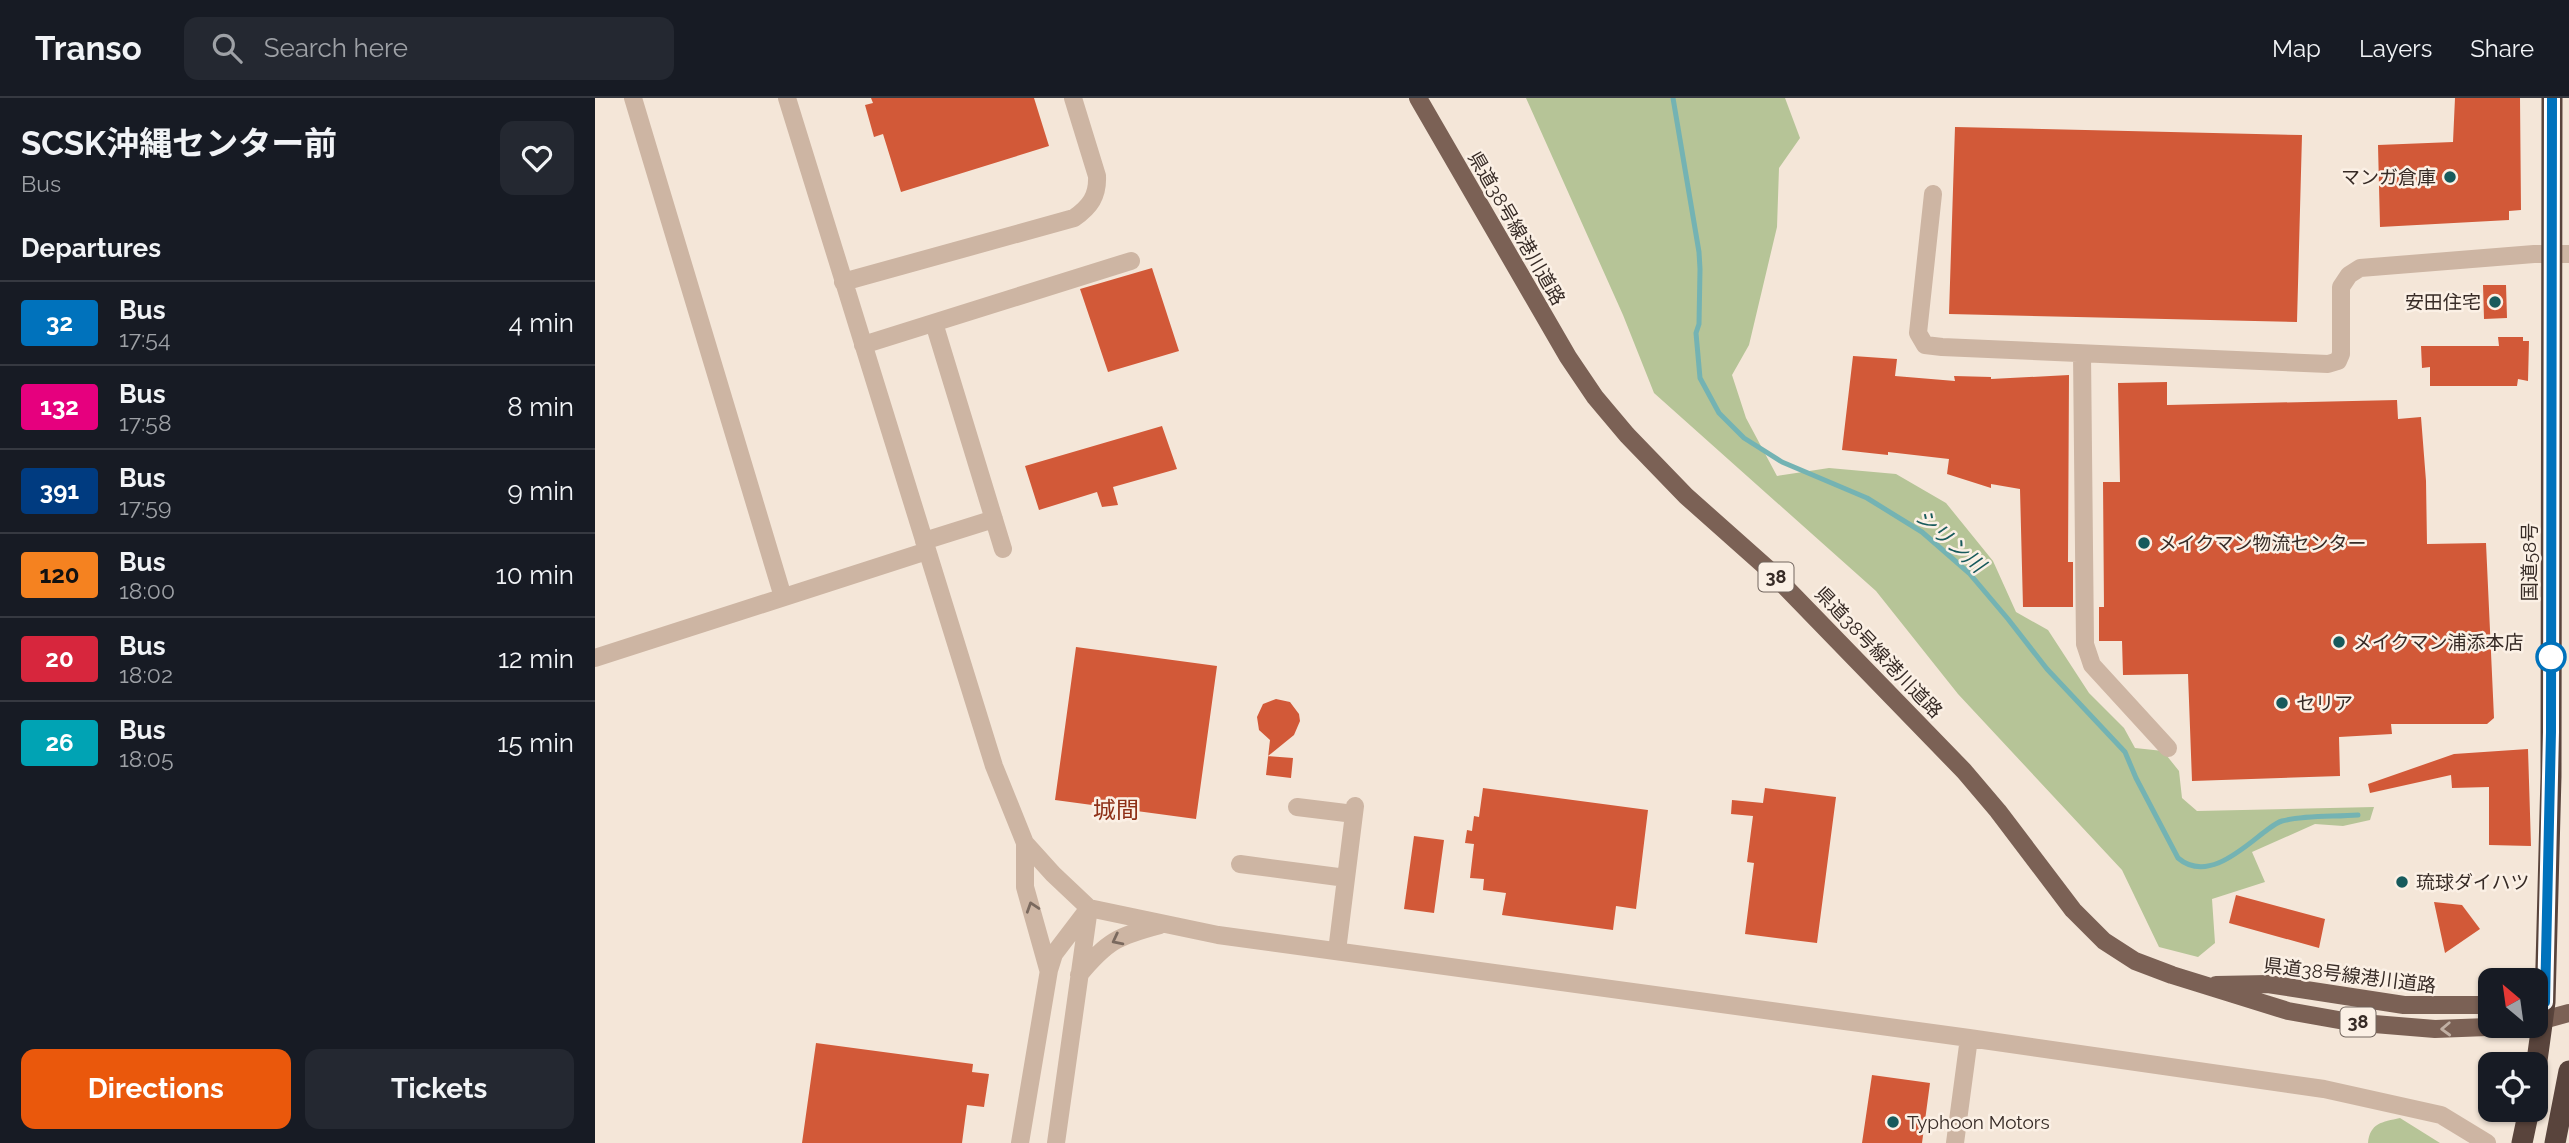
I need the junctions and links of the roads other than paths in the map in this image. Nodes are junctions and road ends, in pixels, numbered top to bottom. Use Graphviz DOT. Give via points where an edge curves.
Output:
graph roads {
  1 [pos="633,98"];
  2 [pos="787,98"];
  3 [pos="1073,98"];
  4 [pos="1418,98"];
  5 [pos="2552,98"];
  6 [pos="1933,194"];
  7 [pos="2561,254"];
  8 [pos="1131,261"];
  9 [pos="843,282"];
  10 [pos="934,323"];
  11 [pos="863,345"];
  12 [pos="2082,354"];
  13 [pos="993,519"];
  14 [pos="925,546"];
  15 [pos="1003,550"];
  16 [pos="783,597"];
  17 [pos="595,658"];
  18 [pos="2168,748"];
  19 [pos="1297,807"];
  20 [pos="1025,843"];
  21 [pos="1240,864"];
  22 [pos="1346,878"];
  23 [pos="1089,908"];
  24 [pos="1166,924"];
  25 [pos="1337,951"];
  26 [pos="2542,968"];
  27 [pos="1049,970"];
  28 [pos="1079,975"];
  29 [pos="2206,985"];
  30 [pos="2478,1005"];
  31 [pos="2569,1011"];
  32 [pos="2548,1012"];
  33 [pos="2478,1027"];
  34 [pos="1969,1038"];
  35 [pos="2569,1071"];
  36 [pos="2526,1122"];
  37 [pos="1020,1143"];
  38 [pos="1056,1143"];
  39 [pos="1955,1143"];
  40 [pos="2487,1143"];
  41 [pos="2522,1143"];
  42 [pos="2555,1143"];
  1 -- 16 [label="lane"];
  2 -- 9 [label="lane"];
  3 -- 9 [label="lane" via="1097,176 1098,189 1083,211 1074,218"];
  4 -- 29 [label="main road, 県道38号線港川道路 / 38" via="1568,357 1627,435 1686,496 1767,568 1926,731 1998,811 2087,926 2135,961"];
  5 -- 7 [label="highway, 国道58号"];
  6 -- 12 [label="lane" via="1917,333 1925,345"];
  7 -- 12 [label="lane" via="2360,268 2341,287 2341,354 2328,364"];
  7 -- 26 [label="highway, 国道58号" via="2551,765"];
  8 -- 10 [label="lane"];
  9 -- 11 [label="lane"];
  10 -- 11 [label="lane"];
  10 -- 13 [label="lane"];
  11 -- 14 [label="lane"];
  12 -- 18 [label="lane" via="2085,644 2092,666"];
  13 -- 14 [label="lane"];
  13 -- 15 [label="lane"];
  14 -- 16 [label="lane"];
  14 -- 20 [label="lane" via="994,766"];
  16 -- 17 [label="lane"];
  19 -- 22 [label="lane" via="1355,810"];
  20 -- 23 [label="lane"];
  27 -- 20 [label="lane, one-way" via="1025,887"];
  21 -- 22 [label="lane"];
  22 -- 25 [label="lane"];
  23 -- 24 [label="lane"];
  23 -- 27 [label="lane" via="1054,954"];
  23 -- 28 [label="lane"];
  24 -- 25 [label="lane"];
  24 -- 28 [label="lane, one-way" via="1119,937 1096,954"];
  25 -- 34 [label="lane"];
  27 -- 37 [label="lane"];
  28 -- 38 [label="lane"];
  29 -- 30 [label="main road, 県道38号線港川道路 / 38" via="2268,985 2404,1005"];
  33 -- 29 [label="main road, 県道38号線港川道路 / 38, one-way" via="2350,1022 2288,1011"];
  31 -- 32 [label="main road"];
  34 -- 39 [label="lane"];
  34 -- 40 [label="lane" via="2324,1089 2441,1115"];
  35 -- 42 [label="highway"];
  36 -- 41 [label="highway"];
}
